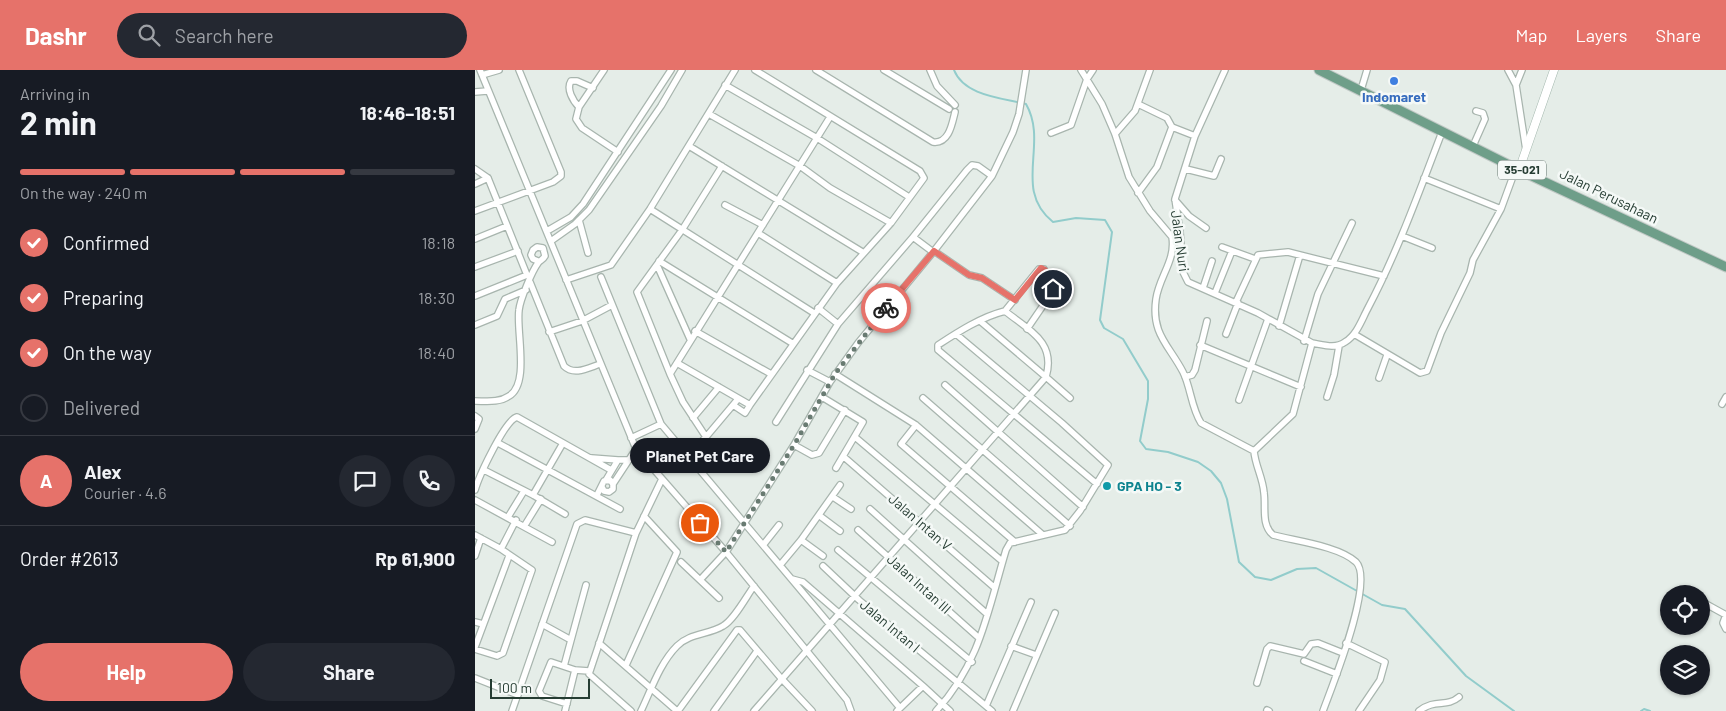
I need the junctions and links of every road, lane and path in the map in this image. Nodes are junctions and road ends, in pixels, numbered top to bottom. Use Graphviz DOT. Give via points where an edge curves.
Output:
graph roads {
  1 [pos="499,70"];
  2 [pos="519,70"];
  3 [pos="604,70"];
  4 [pos="671,70"];
  5 [pos="682,70"];
  6 [pos="735,70"];
  7 [pos="755,70"];
  8 [pos="816,70"];
  9 [pos="884,70"];
  10 [pos="930,70"];
  11 [pos="1026,70"];
  12 [pos="1081,70"];
  13 [pos="1093,70"];
  14 [pos="1150,70"];
  15 [pos="1225,70"];
  16 [pos="1319,70"];
  17 [pos="1367,70"];
  18 [pos="1508,70"];
  19 [pos="1522,70"];
  20 [pos="1553,70"];
  21 [pos="481,72"];
  22 [pos="1087,80"];
  23 [pos="725,85"];
  24 [pos="1516,85"];
  25 [pos="593,88"];
  26 [pos="1361,90"];
  27 [pos="487,91"];
  28 [pos="475,92"];
  29 [pos="652,101"];
  30 [pos="1138,104"];
  31 [pos="661,106"];
  32 [pos="579,107"];
  33 [pos="953,109"];
  34 [pos="1476,111"];
  35 [pos="709,114"];
  36 [pos="830,117"];
  37 [pos="1172,127"];
  38 [pos="1442,132"];
  39 [pos="1051,133"];
  40 [pos="1115,134"];
  41 [pos="1195,136"];
  42 [pos="817,138"];
  43 [pos="689,146"];
  44 [pos="1473,146"];
  45 [pos="618,152"];
  46 [pos="1526,152"];
  47 [pos="1221,159"];
  48 [pos="723,166"];
  49 [pos="799,166"];
  50 [pos="475,169"];
  51 [pos="1186,169"];
  52 [pos="1518,169"];
  53 [pos="992,176"];
  54 [pos="488,178"];
  55 [pos="1425,178"];
  56 [pos="475,184"];
  57 [pos="530,189"];
  58 [pos="1138,193"];
  59 [pos="590,194"];
  60 [pos="909,197"];
  61 [pos="597,199"];
  62 [pos="777,199"];
  63 [pos="1175,200"];
  64 [pos="497,202"];
  65 [pos="725,205"];
  66 [pos="1501,209"];
  67 [pos="650,210"];
  68 [pos="475,211"];
  69 [pos="579,220"];
  70 [pos="891,222"];
  71 [pos="1352,223"];
  72 [pos="763,225"];
  73 [pos="507,226"];
  74 [pos="1206,228"];
  75 [pos="682,230"];
  76 [pos="758,233"];
  77 [pos="549,236"];
  78 [pos="1402,236"];
  79 [pos="913,237"];
  80 [pos="475,239"];
  81 [pos="1222,247"];
  82 [pos="543,248"];
  83 [pos="1177,248"];
  84 [pos="1432,248"];
  85 [pos="517,251"];
  86 [pos="1232,251"];
  87 [pos="933,252"];
  88 [pos="588,253"];
  89 [pos="864,253"];
  90 [pos="1300,256"];
  91 [pos="1255,259"];
  92 [pos="538,261"];
  93 [pos="1212,261"];
  94 [pos="658,263"];
  95 [pos="1333,264"];
  96 [pos="737,265"];
  97 [pos="475,267"];
  98 [pos="1726,267"];
  99 [pos="527,275"];
  100 [pos="1384,276"];
  101 [pos="601,277"];
  102 [pos="566,280"];
  103 [pos="530,282"];
  104 [pos="837,283"];
  105 [pos="1203,288"];
  106 [pos="526,290"];
  107 [pos="1215,293"];
  108 [pos="475,296"];
  109 [pos="717,298"];
  110 [pos="1015,300"];
  111 [pos="1237,303"];
  112 [pos="612,305"];
  113 [pos="816,310"];
  114 [pos="1005,311"];
  115 [pos="1268,319"];
  116 [pos="582,321"];
  117 [pos="980,321"];
  118 [pos="1207,321"];
  119 [pos="838,324"];
  120 [pos="475,325"];
  121 [pos="1279,326"];
  122 [pos="1027,328"];
  123 [pos="695,331"];
  124 [pos="549,332"];
  125 [pos="956,334"];
  126 [pos="1226,334"];
  127 [pos="1354,334"];
  128 [pos="690,339"];
  129 [pos="1304,340"];
  130 [pos="792,343"];
  131 [pos="1312,343"];
  132 [pos="1200,345"];
  133 [pos="1339,346"];
  134 [pos="1387,355"];
  135 [pos="677,362"];
  136 [pos="600,364"];
  137 [pos="1251,366"];
  138 [pos="807,370"];
  139 [pos="670,374"];
  140 [pos="771,374"];
  141 [pos="835,374"];
  142 [pos="1046,377"];
  143 [pos="1186,377"];
  144 [pos="1379,378"];
  145 [pos="830,382"];
  146 [pos="945,386"];
  147 [pos="719,387"];
  148 [pos="1301,387"];
  149 [pos="1030,396"];
  150 [pos="822,397"];
  151 [pos="1327,397"];
  152 [pos="1726,397"];
  153 [pos="923,398"];
  154 [pos="1070,398"];
  155 [pos="738,399"];
  156 [pos="1239,400"];
  157 [pos="475,401"];
  158 [pos="1722,404"];
  159 [pos="733,405"];
  160 [pos="750,405"];
  161 [pos="845,410"];
  162 [pos="1013,414"];
  163 [pos="475,416"];
  164 [pos="693,418"];
  165 [pos="776,422"];
  166 [pos="661,424"];
  167 [pos="916,425"];
  168 [pos="475,429"];
  169 [pos="997,432"];
  170 [pos="706,437"];
  171 [pos="855,437"];
  172 [pos="631,438"];
  173 [pos="498,443"];
  174 [pos="563,443"];
  175 [pos="699,444"];
  176 [pos="794,445"];
  177 [pos="636,448"];
  178 [pos="982,449"];
  179 [pos="1254,451"];
  180 [pos="589,457"];
  181 [pos="844,457"];
  182 [pos="618,460"];
  183 [pos="628,460"];
  184 [pos="836,468"];
  185 [pos="967,468"];
  186 [pos="548,469"];
  187 [pos="484,470"];
  188 [pos="611,470"];
  189 [pos="662,479"];
  190 [pos="606,480"];
  191 [pos="613,484"];
  192 [pos="1097,484"];
  193 [pos="839,485"];
  194 [pos="475,487"];
  195 [pos="601,487"];
  196 [pos="949,487"];
  197 [pos="524,491"];
  198 [pos="609,492"];
  199 [pos="533,494"];
  200 [pos="597,495"];
  201 [pos="833,497"];
  202 [pos="475,500"];
  203 [pos="541,500"];
  204 [pos="605,500"];
  205 [pos="935,504"];
  206 [pos="1083,506"];
  207 [pos="620,509"];
  208 [pos="851,509"];
  209 [pos="870,509"];
  210 [pos="565,514"];
  211 [pos="644,516"];
  212 [pos="820,516"];
  213 [pos="508,517"];
  214 [pos="516,520"];
  215 [pos="920,521"];
  216 [pos="745,524"];
  217 [pos="525,525"];
  218 [pos="779,526"];
  219 [pos="1070,526"];
  220 [pos="858,530"];
  221 [pos="840,531"];
  222 [pos="636,533"];
  223 [pos="475,535"];
  224 [pos="1043,535"];
  225 [pos="481,538"];
  226 [pos="801,540"];
  227 [pos="903,540"];
  228 [pos="552,542"];
  229 [pos="1015,542"];
  230 [pos="764,544"];
  231 [pos="501,549"];
  232 [pos="838,550"];
  233 [pos="726,552"];
  234 [pos="475,556"];
  235 [pos="509,556"];
  236 [pos="823,556"];
  237 [pos="889,557"];
  238 [pos="1002,561"];
  239 [pos="681,562"];
  240 [pos="781,564"];
  241 [pos="823,566"];
  242 [pos="871,576"];
  243 [pos="793,579"];
  244 [pos="700,580"];
  245 [pos="586,585"];
  246 [pos="754,586"];
  247 [pos="995,588"];
  248 [pos="855,596"];
  249 [pos="719,598"];
  250 [pos="1031,602"];
  251 [pos="1710,606"];
  252 [pos="1055,613"];
  253 [pos="839,614"];
  254 [pos="987,614"];
  255 [pos="475,622"];
  256 [pos="483,624"];
  257 [pos="542,624"];
  258 [pos="829,624"];
  259 [pos="1726,629"];
  260 [pos="979,638"];
  261 [pos="571,640"];
  262 [pos="599,643"];
  263 [pos="1346,643"];
  264 [pos="1011,646"];
  265 [pos="475,648"];
  266 [pos="807,650"];
  267 [pos="757,652"];
  268 [pos="1343,653"];
  269 [pos="1036,655"];
  270 [pos="1304,661"];
  271 [pos="972,662"];
  272 [pos="626,665"];
  273 [pos="564,666"];
  274 [pos="575,670"];
  275 [pos="589,671"];
  276 [pos="1337,674"];
  277 [pos="475,678"];
  278 [pos="782,680"];
  279 [pos="1257,683"];
  280 [pos="959,685"];
  281 [pos="923,686"];
  282 [pos="650,689"];
  283 [pos="518,695"];
  284 [pos="1459,697"];
  285 [pos="567,704"];
  286 [pos="943,704"];
  287 [pos="986,706"];
  288 [pos="899,709"];
  289 [pos="512,711"];
  290 [pos="565,711"];
  291 [pos="631,711"];
  292 [pos="641,711"];
  293 [pos="677,711"];
  294 [pos="714,711"];
  295 [pos="755,711"];
  296 [pos="812,711"];
  297 [pos="851,711"];
  298 [pos="937,711"];
  299 [pos="950,711"];
  300 [pos="992,711"];
  301 [pos="1013,711"];
  302 [pos="1323,711"];
  303 [pos="1359,711"];
  304 [pos="1419,711"];
  1 -- 21 [label="street"];
  2 -- 57 [label="street" via="561,172 553,182"];
  3 -- 25 [label="street"];
  4 -- 29 [label="street"];
  5 -- 31 [label="street"];
  6 -- 23 [label="street"];
  7 -- 36 [label="street"];
  8 -- 33 [label="street" via="933,142 940,142 947,136"];
  9 -- 33 [label="street"];
  10 -- 33 [label="street"];
  11 -- 53 [label="street" via="1019,114"];
  12 -- 22 [label="street"];
  13 -- 22 [label="street"];
  14 -- 30 [label="street"];
  15 -- 41 [label="street, Jalan Nuri"];
  16 -- 26 [label="main road, Jalan Perusahaan / 35-021"];
  17 -- 26 [label="street"];
  18 -- 24 [label="street"];
  19 -- 24 [label="street"];
  20 -- 46 [label="street"];
  21 -- 27 [label="street"];
  22 -- 39 [label="street" via="1071,125"];
  22 -- 40 [label="street"];
  23 -- 35 [label="street"];
  23 -- 42 [label="street"];
  24 -- 46 [label="street"];
  25 -- 32 [label="street"];
  25 -- 32 [label="street" via="571,81 569,88"];
  26 -- 38 [label="main road, Jalan Perusahaan / 35-021"];
  27 -- 28 [label="street"];
  27 -- 57 [label="street"];
  29 -- 31 [label="street"];
  29 -- 45 [label="street"];
  30 -- 37 [label="street" via="1167,118"];
  30 -- 40 [label="street"];
  31 -- 61 [label="street"];
  32 -- 45 [label="street" via="578,125"];
  34 -- 44 [label="street" via="1483,113 1485,119"];
  35 -- 43 [label="street"];
  35 -- 49 [label="street"];
  36 -- 42 [label="street"];
  36 -- 60 [label="street" via="922,172 922,181"];
  37 -- 41 [label="street"];
  37 -- 58 [label="street" via="1157,167"];
  38 -- 44 [label="main road, Jalan Perusahaan / 35-021"];
  38 -- 55 [label="street"];
  40 -- 58 [label="street"];
  41 -- 51 [label="street, Jalan Nuri"];
  42 -- 49 [label="street"];
  42 -- 60 [label="street"];
  43 -- 48 [label="street"];
  43 -- 67 [label="street"];
  44 -- 52 [label="main road, Jalan Perusahaan / 35-021"];
  45 -- 59 [label="street"];
  46 -- 52 [label="street"];
  47 -- 51 [label="street" via="1214,176"];
  48 -- 62 [label="street"];
  48 -- 75 [label="street"];
  49 -- 62 [label="street"];
  49 -- 70 [label="street" via="830,188"];
  50 -- 54 [label="street"];
  51 -- 63 [label="street, Jalan Nuri"];
  52 -- 66 [label="street"];
  52 -- 98 [label="main road, Jalan Perusahaan / 35-021"];
  53 -- 79 [label="street" via="978,166 970,167"];
  53 -- 87 [label="street"];
  54 -- 56 [label="street"];
  54 -- 64 [label="street"];
  55 -- 66 [label="street"];
  55 -- 78 [label="street"];
  57 -- 64 [label="street"];
  57 -- 77 [label="street"];
  58 -- 83 [label="street" via="1172,236"];
  59 -- 61 [label="street"];
  59 -- 77 [label="street" via="571,218"];
  60 -- 70 [label="street"];
  61 -- 69 [label="street"];
  62 -- 72 [label="street"];
  62 -- 89 [label="street"];
  63 -- 74 [label="street"];
  63 -- 83 [label="street, Jalan Nuri"];
  64 -- 68 [label="street"];
  64 -- 73 [label="street"];
  65 -- 72 [label="street"];
  66 -- 134 [label="street" via="1473,260 1427,371 1420,373"];
  67 -- 75 [label="street"];
  67 -- 102 [label="street" via="611,265"];
  69 -- 77 [label="street"];
  69 -- 88 [label="street"];
  70 -- 89 [label="street"];
  71 -- 95 [label="street"];
  72 -- 76 [label="street"];
  73 -- 80 [label="street"];
  73 -- 85 [label="street"];
  75 -- 94 [label="street"];
  75 -- 96 [label="street"];
  76 -- 96 [label="street"];
  76 -- 104 [label="street"];
  77 -- 82 [label="street"];
  77 -- 102 [label="street"];
  78 -- 84 [label="street"];
  78 -- 100 [label="street"];
  79 -- 87 [label="street"];
  79 -- 119 [label="street"];
  81 -- 86 [label="street"];
  82 -- 92 [label="street" via="545,256"];
  82 -- 92 [label="street" via="537,247 531,252 533,260"];
  83 -- 105 [label="street, Jalan Nuri" via="1185,278"];
  83 -- 143 [label="street" via="1156,297 1155,310 1162,341"];
  85 -- 97 [label="street"];
  85 -- 99 [label="street"];
  86 -- 91 [label="street"];
  86 -- 107 [label="street"];
  87 -- 110 [label="street"];
  87 -- 141 [label="street"];
  89 -- 104 [label="street"];
  90 -- 91 [label="street" via="1283,252 1258,255"];
  90 -- 95 [label="street"];
  90 -- 121 [label="street"];
  91 -- 111 [label="street"];
  92 -- 103 [label="street"];
  93 -- 105 [label="street"];
  94 -- 109 [label="street"];
  94 -- 128 [label="street"];
  94 -- 139 [label="street" via="637,292"];
  95 -- 100 [label="street"];
  95 -- 129 [label="street" via="1318,294"];
  96 -- 109 [label="street"];
  96 -- 113 [label="street"];
  99 -- 103 [label="street"];
  99 -- 108 [label="street"];
  100 -- 127 [label="street"];
  101 -- 112 [label="street"];
  102 -- 116 [label="street"];
  103 -- 106 [label="street"];
  103 -- 124 [label="street"];
  104 -- 113 [label="street"];
  105 -- 107 [label="street, Jalan Nuri"];
  106 -- 120 [label="street" via="505,298 497,316"];
  106 -- 157 [label="street" via="519,310 521,358 520,377 515,390 505,399"];
  107 -- 111 [label="street, Jalan Nuri"];
  109 -- 123 [label="street"];
  109 -- 130 [label="street"];
  110 -- 114 [label="street"];
  110 -- 122 [label="street" via="1039,269 1044,269 1053,291"];
  111 -- 115 [label="street, Jalan Nuri"];
  111 -- 126 [label="street"];
  112 -- 116 [label="street"];
  112 -- 166 [label="street"];
  113 -- 119 [label="street"];
  113 -- 130 [label="street"];
  114 -- 117 [label="street"];
  114 -- 122 [label="street"];
  115 -- 121 [label="street, Jalan Nuri"];
  115 -- 137 [label="street"];
  116 -- 124 [label="street"];
  116 -- 136 [label="street"];
  117 -- 125 [label="street"];
  117 -- 142 [label="street"];
  118 -- 132 [label="street"];
  119 -- 138 [label="street"];
  121 -- 129 [label="street, Jalan Nuri"];
  122 -- 142 [label="street" via="1048,351"];
  123 -- 128 [label="street"];
  123 -- 140 [label="street"];
  124 -- 136 [label="street" via="569,371 576,372"];
  125 -- 149 [label="street"];
  125 -- 162 [label="street" via="938,345 938,350"];
  127 -- 133 [label="street"];
  127 -- 134 [label="street"];
  128 -- 135 [label="street"];
  129 -- 131 [label="street, Jalan Nuri"];
  130 -- 140 [label="street"];
  131 -- 133 [label="street, Jalan Nuri"];
  131 -- 148 [label="street"];
  132 -- 137 [label="street"];
  132 -- 143 [label="street" via="1195,370"];
  133 -- 151 [label="street"];
  134 -- 144 [label="street"];
  135 -- 139 [label="street"];
  135 -- 147 [label="street"];
  136 -- 172 [label="street"];
  137 -- 148 [label="street"];
  137 -- 156 [label="street"];
  138 -- 145 [label="street"];
  138 -- 165 [label="street"];
  139 -- 164 [label="street"];
  140 -- 160 [label="street"];
  141 -- 145 [label="street"];
  141 -- 167 [label="street"];
  142 -- 149 [label="street"];
  142 -- 154 [label="street"];
  143 -- 179 [label="street" via="1201,423"];
  145 -- 150 [label="street"];
  146 -- 169 [label="street"];
  147 -- 155 [label="street"];
  147 -- 164 [label="street"];
  148 -- 179 [label="street" via="1293,414"];
  149 -- 162 [label="street"];
  149 -- 192 [label="street" via="1107,462 1107,470"];
  150 -- 161 [label="street"];
  150 -- 176 [label="street"];
  152 -- 158 [label="street"];
  153 -- 178 [label="street"];
  155 -- 159 [label="street"];
  155 -- 160 [label="street"];
  159 -- 160 [label="street" via="745,412"];
  159 -- 170 [label="street"];
  161 -- 171 [label="street" via="863,422"];
  161 -- 176 [label="street" via="819,453 812,454"];
  162 -- 169 [label="street"];
  162 -- 192 [label="street"];
  163 -- 168 [label="street" via="479,419"];
  164 -- 170 [label="street"];
  166 -- 172 [label="street"];
  166 -- 216 [label="street"];
  167 -- 185 [label="street"];
  167 -- 196 [label="street" via="901,444"];
  169 -- 178 [label="street"];
  169 -- 206 [label="street"];
  170 -- 175 [label="street"];
  171 -- 181 [label="street"];
  171 -- 205 [label="street"];
  172 -- 177 [label="street"];
  173 -- 174 [label="street" via="511,420 517,417"];
  173 -- 186 [label="street"];
  173 -- 187 [label="street"];
  174 -- 180 [label="street"];
  174 -- 186 [label="street"];
  176 -- 216 [label="street"];
  177 -- 183 [label="street"];
  177 -- 189 [label="street"];
  178 -- 185 [label="street"];
  178 -- 219 [label="street"];
  179 -- 263 [label="street" via="1262,478 1269,532 1350,558 1361,571 1360,598"];
  180 -- 182 [label="street"];
  180 -- 188 [label="street"];
  181 -- 184 [label="street"];
  181 -- 215 [label="street, Jalan Intan V"];
  182 -- 183 [label="street"];
  182 -- 188 [label="street"];
  183 -- 191 [label="street"];
  185 -- 196 [label="street"];
  185 -- 224 [label="street"];
  186 -- 199 [label="street"];
  186 -- 200 [label="street"];
  187 -- 194 [label="street"];
  187 -- 197 [label="street"];
  188 -- 190 [label="street"];
  189 -- 211 [label="street"];
  189 -- 233 [label="street"];
  190 -- 191 [label="street"];
  190 -- 195 [label="street"];
  191 -- 198 [label="street"];
  192 -- 206 [label="street"];
  193 -- 201 [label="street"];
  195 -- 198 [label="street"];
  195 -- 200 [label="street"];
  196 -- 205 [label="street"];
  196 -- 229 [label="street"];
  197 -- 199 [label="street"];
  197 -- 213 [label="street"];
  198 -- 204 [label="street"];
  199 -- 203 [label="street"];
  200 -- 204 [label="street"];
  201 -- 208 [label="street"];
  201 -- 212 [label="street"];
  202 -- 213 [label="street"];
  203 -- 210 [label="street"];
  203 -- 217 [label="street"];
  204 -- 207 [label="street"];
  205 -- 215 [label="street"];
  205 -- 238 [label="street"];
  206 -- 219 [label="street"];
  209 -- 227 [label="street"];
  211 -- 222 [label="street"];
  211 -- 272 [label="street" via="677,552"];
  212 -- 221 [label="street"];
  212 -- 226 [label="street"];
  213 -- 214 [label="street"];
  214 -- 217 [label="street"];
  214 -- 231 [label="street"];
  215 -- 227 [label="street"];
  215 -- 247 [label="street, Jalan Intan V"];
  216 -- 230 [label="street"];
  216 -- 233 [label="street"];
  217 -- 228 [label="street"];
  218 -- 230 [label="street"];
  219 -- 224 [label="street" via="1059,533"];
  220 -- 237 [label="street, Jalan Intan III"];
  222 -- 257 [label="street" via="588,520 579,522"];
  222 -- 262 [label="street"];
  223 -- 225 [label="street"];
  224 -- 229 [label="street"];
  225 -- 231 [label="street"];
  225 -- 234 [label="street"];
  226 -- 236 [label="street"];
  226 -- 240 [label="street"];
  227 -- 237 [label="street"];
  227 -- 254 [label="street"];
  229 -- 238 [label="street" via="1010,543"];
  230 -- 240 [label="street"];
  231 -- 235 [label="street"];
  232 -- 242 [label="street"];
  233 -- 244 [label="street"];
  233 -- 246 [label="street"];
  235 -- 256 [label="street"];
  235 -- 265 [label="street" via="531,570 503,653 497,656"];
  237 -- 242 [label="street"];
  237 -- 260 [label="street, Jalan Intan III"];
  238 -- 247 [label="street"];
  239 -- 244 [label="street"];
  240 -- 243 [label="street"];
  241 -- 248 [label="street, Jalan Intan I"];
  242 -- 248 [label="street"];
  242 -- 271 [label="street"];
  243 -- 253 [label="street" via="803,582"];
  243 -- 258 [label="street"];
  244 -- 249 [label="street"];
  245 -- 261 [label="street"];
  246 -- 266 [label="street"];
  246 -- 282 [label="street" via="724,626 693,636 677,646"];
  247 -- 254 [label="street"];
  248 -- 253 [label="street"];
  248 -- 280 [label="street, Jalan Intan I"];
  250 -- 264 [label="street"];
  251 -- 259 [label="street" via="1726,615 1723,622"];
  252 -- 269 [label="street"];
  253 -- 258 [label="street"];
  253 -- 281 [label="street"];
  254 -- 260 [label="street"];
  255 -- 256 [label="street"];
  256 -- 265 [label="street"];
  257 -- 261 [label="street"];
  257 -- 283 [label="street"];
  258 -- 266 [label="street"];
  258 -- 288 [label="street"];
  260 -- 271 [label="street"];
  261 -- 273 [label="street"];
  262 -- 272 [label="street"];
  262 -- 275 [label="street"];
  263 -- 268 [label="street"];
  263 -- 303 [label="street" via="1385,662 1380,680"];
  264 -- 269 [label="street"];
  264 -- 287 [label="street"];
  266 -- 278 [label="street"];
  266 -- 297 [label="street" via="851,706"];
  267 -- 278 [label="street"];
  267 -- 293 [label="street" via="740,630 734,632"];
  267 -- 294 [label="street"];
  268 -- 276 [label="street"];
  268 -- 279 [label="street" via="1318,643 1311,644 1303,654 1270,646"];
  269 -- 301 [label="street"];
  270 -- 276 [label="street"];
  271 -- 280 [label="street"];
  272 -- 282 [label="street"];
  273 -- 274 [label="street"];
  273 -- 285 [label="street" via="551,662 539,691 542,696"];
  274 -- 275 [label="street"];
  274 -- 285 [label="street"];
  275 -- 291 [label="street" via="591,677"];
  276 -- 302 [label="street"];
  277 -- 283 [label="street"];
  278 -- 295 [label="street"];
  278 -- 296 [label="street"];
  280 -- 286 [label="street"];
  280 -- 287 [label="street, Jalan Intan I"];
  281 -- 286 [label="street"];
  281 -- 288 [label="street"];
  282 -- 292 [label="street"];
  282 -- 293 [label="street"];
  283 -- 289 [label="street"];
  284 -- 304 [label="street" via="1450,703 1432,703"];
  285 -- 290 [label="street"];
  286 -- 298 [label="street"];
  286 -- 299 [label="street"];
  287 -- 300 [label="street, Jalan Intan I"];
}
